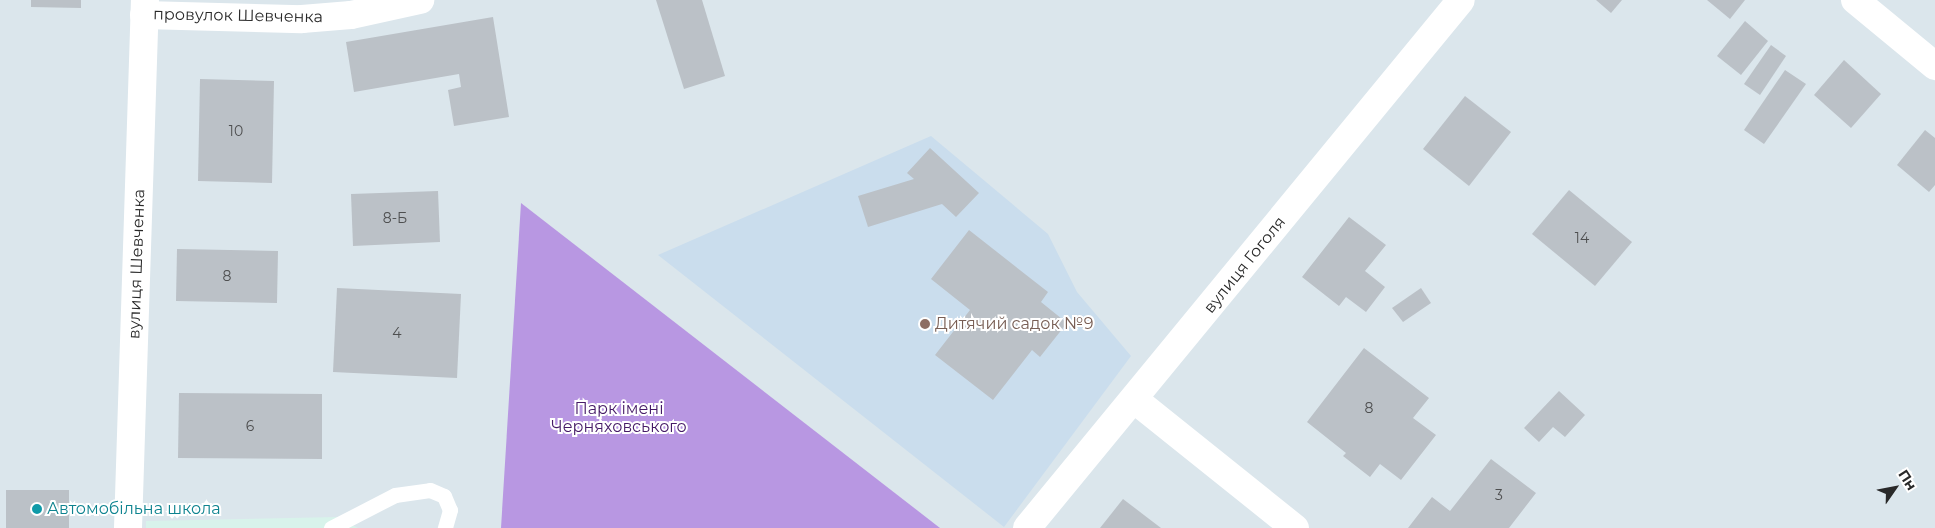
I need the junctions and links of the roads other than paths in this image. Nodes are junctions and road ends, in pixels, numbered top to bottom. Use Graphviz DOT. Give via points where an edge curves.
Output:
graph roads {
  1 [pos="420,0"];
  2 [pos="1461,0"];
  3 [pos="1855,0"];
  4 [pos="145,7"];
  5 [pos="1935,66"];
  6 [pos="1135,400"];
  7 [pos="128,528"];
  8 [pos="331,528"];
  9 [pos="445,528"];
  10 [pos="1027,528"];
  11 [pos="1295,528"];
  1 -- 4 [label="street, провулок Шевченка" via="351,14 302,19"];
  2 -- 6 [label="street, вулиця Гоголя"];
  3 -- 5 [label="street"];
  4 -- 7 [label="street, вулиця Шевченка"];
  6 -- 10 [label="street, вулиця Гоголя"];
  6 -- 11 [label="street"];
  8 -- 9 [label="lane" via="395,494 430,490 444,496 450,510"];
}
